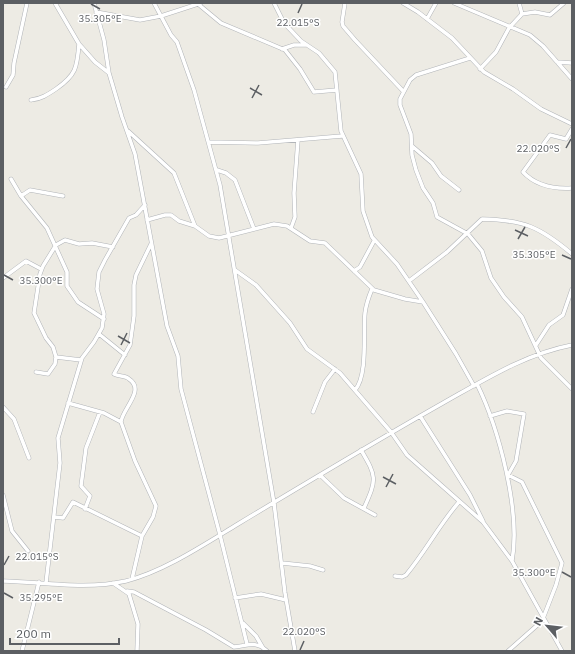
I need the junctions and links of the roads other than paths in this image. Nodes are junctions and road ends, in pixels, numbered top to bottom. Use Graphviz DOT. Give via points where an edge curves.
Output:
graph roads {
  1 [pos="27,3"];
  2 [pos="55,3"];
  3 [pos="94,3"];
  4 [pos="154,3"];
  5 [pos="274,3"];
  6 [pos="344,3"];
  7 [pos="403,3"];
  8 [pos="436,3"];
  9 [pos="454,3"];
  10 [pos="520,3"];
  11 [pos="564,3"];
  12 [pos="200,4"];
  13 [pos="96,12"];
  14 [pos="522,14"];
  15 [pos="161,16"];
  16 [pos="427,18"];
  17 [pos="510,27"];
  18 [pos="80,44"];
  19 [pos="307,45"];
  20 [pos="282,49"];
  21 [pos="470,58"];
  22 [pos="557,62"];
  23 [pos="572,63"];
  24 [pos="480,69"];
  25 [pos="109,73"];
  26 [pos="572,79"];
  27 [pos="6,87"];
  28 [pos="337,90"];
  29 [pos="403,91"];
  30 [pos="31,100"];
  31 [pos="572,124"];
  32 [pos="572,128"];
  33 [pos="127,130"];
  34 [pos="342,136"];
  35 [pos="298,140"];
  36 [pos="210,142"];
  37 [pos="412,146"];
  38 [pos="217,170"];
  39 [pos="11,179"];
  40 [pos="572,188"];
  41 [pos="459,190"];
  42 [pos="21,196"];
  43 [pos="63,196"];
  44 [pos="144,205"];
  45 [pos="136,215"];
  46 [pos="147,219"];
  47 [pos="195,226"];
  48 [pos="291,228"];
  49 [pos="254,229"];
  50 [pos="468,234"];
  51 [pos="230,236"];
  52 [pos="374,241"];
  53 [pos="151,244"];
  54 [pos="56,245"];
  55 [pos="113,247"];
  56 [pos="572,254"];
  57 [pos="41,269"];
  58 [pos="235,270"];
  59 [pos="354,271"];
  60 [pos="3,278"];
  61 [pos="409,281"];
  62 [pos="572,288"];
  63 [pos="372,289"];
  64 [pos="423,302"];
  65 [pos="104,319"];
  66 [pos="99,334"];
  67 [pos="572,344"];
  68 [pos="536,345"];
  69 [pos="539,353"];
  70 [pos="125,355"];
  71 [pos="56,357"];
  72 [pos="81,360"];
  73 [pos="335,369"];
  74 [pos="36,372"];
  75 [pos="475,385"];
  76 [pos="572,389"];
  77 [pos="355,390"];
  78 [pos="68,403"];
  79 [pos="3,407"];
  80 [pos="100,412"];
  81 [pos="313,412"];
  82 [pos="420,416"];
  83 [pos="490,416"];
  84 [pos="121,422"];
  85 [pos="391,432"];
  86 [pos="361,450"];
  87 [pos="29,458"];
  88 [pos="320,475"];
  89 [pos="507,476"];
  90 [pos="3,495"];
  91 [pos="460,502"];
  92 [pos="274,503"];
  93 [pos="364,508"];
  94 [pos="86,509"];
  95 [pos="375,515"];
  96 [pos="54,517"];
  97 [pos="483,522"];
  98 [pos="220,535"];
  99 [pos="142,536"];
  100 [pos="28,551"];
  101 [pos="512,561"];
  102 [pos="282,563"];
  103 [pos="323,570"];
  104 [pos="395,576"];
  105 [pos="132,579"];
  106 [pos="3,581"];
  107 [pos="39,582"];
  108 [pos="46,583"];
  109 [pos="113,583"];
  110 [pos="127,591"];
  111 [pos="235,598"];
  112 [pos="286,600"];
  113 [pos="544,616"];
  114 [pos="242,622"];
  115 [pos="247,644"];
  116 [pos="263,648"];
  117 [pos="22,651"];
  118 [pos="137,651"];
  119 [pos="266,651"];
  120 [pos="295,651"];
  121 [pos="508,651"];
  122 [pos="562,651"];
  1 -- 27 [label="street" via="14,72"];
  2 -- 18 [label="street"];
  3 -- 13 [label="street"];
  4 -- 15 [label="street"];
  5 -- 19 [label="street" via="284,23"];
  6 -- 29 [label="street" via="343,26"];
  7 -- 16 [label="street"];
  8 -- 16 [label="street"];
  9 -- 17 [label="street"];
  10 -- 14 [label="street"];
  11 -- 14 [label="street" via="550,15 537,12"];
  12 -- 15 [label="street"];
  12 -- 20 [label="street" via="221,23"];
  13 -- 15 [label="street" via="137,20"];
  13 -- 25 [label="street"];
  14 -- 17 [label="street"];
  15 -- 36 [label="street" via="177,42"];
  16 -- 21 [label="street" via="452,38"];
  17 -- 22 [label="street" via="536,39"];
  17 -- 24 [label="street" via="496,52"];
  18 -- 25 [label="street"];
  18 -- 30 [label="street" via="76,68 69,80 42,99"];
  19 -- 20 [label="street" via="294,45"];
  19 -- 28 [label="street" via="319,53 335,72"];
  20 -- 28 [label="street" via="297,64 314,92"];
  21 -- 24 [label="street"];
  21 -- 29 [label="street" via="416,74"];
  22 -- 23 [label="street"];
  22 -- 26 [label="street"];
  24 -- 31 [label="street" via="541,109"];
  25 -- 33 [label="street"];
  28 -- 34 [label="street"];
  29 -- 37 [label="street" via="400,105 411,134"];
  32 -- 40 [label="street" via="566,139 550,135 523,172 550,188"];
  33 -- 44 [label="street" via="136,154"];
  33 -- 47 [label="street" via="174,172"];
  34 -- 35 [label="street"];
  34 -- 52 [label="street" via="361,174 364,214"];
  35 -- 36 [label="street" via="258,143"];
  35 -- 48 [label="street" via="295,217"];
  36 -- 38 [label="street"];
  37 -- 41 [label="street" via="432,163 441,176"];
  37 -- 50 [label="street" via="416,170 423,188 433,203 436,215"];
  38 -- 49 [label="street" via="235,180"];
  38 -- 51 [label="street"];
  39 -- 42 [label="street"];
  42 -- 43 [label="street" via="30,190"];
  42 -- 54 [label="street" via="47,228"];
  44 -- 45 [label="street"];
  44 -- 46 [label="street"];
  45 -- 46 [label="street"];
  45 -- 55 [label="street" via="129,218"];
  46 -- 47 [label="street" via="168,214"];
  46 -- 53 [label="street"];
  47 -- 51 [label="street" via="209,236"];
  48 -- 49 [label="street" via="274,224"];
  48 -- 59 [label="street" via="310,241 325,243"];
  49 -- 51 [label="street"];
  50 -- 56 [label="street" via="482,219 509,220 540,230"];
  50 -- 61 [label="street"];
  50 -- 68 [label="street" via="482,251 491,278 522,317"];
  51 -- 58 [label="street"];
  52 -- 59 [label="street" via="360,267"];
  52 -- 61 [label="street"];
  53 -- 70 [label="street" via="136,275 130,345"];
  53 -- 98 [label="street" via="167,326 178,356 180,384 187,416"];
  54 -- 55 [label="street" via="68,240 79,244 92,243"];
  54 -- 57 [label="street"];
  54 -- 65 [label="street" via="67,272 68,286 78,302"];
  55 -- 65 [label="street" via="104,260 97,283"];
  57 -- 60 [label="street" via="26,261"];
  57 -- 71 [label="street" via="34,313"];
  58 -- 73 [label="street" via="256,285 290,323 307,349"];
  58 -- 92 [label="street"];
  59 -- 63 [label="street"];
  61 -- 64 [label="street"];
  62 -- 68 [label="street" via="563,315 549,324"];
  63 -- 64 [label="street"];
  63 -- 77 [label="street" via="364,315 365,343 360,384"];
  64 -- 75 [label="street"];
  65 -- 66 [label="street"];
  66 -- 70 [label="street"];
  66 -- 72 [label="street"];
  67 -- 69 [label="street"];
  68 -- 69 [label="street"];
  69 -- 75 [label="street"];
  69 -- 76 [label="street"];
  70 -- 84 [label="street" via="114,374 129,378 135,390"];
  71 -- 72 [label="street"];
  71 -- 74 [label="street" via="55,364 48,374"];
  72 -- 78 [label="street"];
  73 -- 77 [label="street"];
  73 -- 81 [label="street" via="325,382"];
  75 -- 82 [label="street"];
  75 -- 83 [label="street"];
  77 -- 85 [label="street"];
  78 -- 80 [label="street"];
  78 -- 96 [label="street" via="58,438 60,463"];
  79 -- 87 [label="street" via="14,419"];
  80 -- 84 [label="street"];
  80 -- 94 [label="street" via="86,448 81,486 90,496"];
  82 -- 85 [label="street"];
  82 -- 97 [label="street" via="470,495"];
  83 -- 89 [label="street"];
  83 -- 89 [label="street" via="507,411 524,414 517,458"];
  84 -- 99 [label="street" via="135,461 156,506"];
  85 -- 86 [label="street"];
  85 -- 91 [label="street" via="407,455"];
  86 -- 88 [label="street"];
  86 -- 93 [label="street" via="374,476 372,490"];
  88 -- 92 [label="street"];
  88 -- 93 [label="street" via="339,494"];
  89 -- 101 [label="street" via="516,537"];
  89 -- 113 [label="street" via="522,482 562,563"];
  90 -- 100 [label="street" via="12,532"];
  91 -- 97 [label="street"];
  91 -- 104 [label="street" via="442,522 428,547 406,575"];
  92 -- 98 [label="street"];
  92 -- 102 [label="street"];
  93 -- 95 [label="street"];
  94 -- 96 [label="street" via="72,502 63,518"];
  94 -- 99 [label="street"];
  96 -- 108 [label="street"];
  97 -- 101 [label="street"];
  98 -- 105 [label="street" via="150,574"];
  98 -- 111 [label="street"];
  99 -- 105 [label="street"];
  101 -- 113 [label="street"];
  102 -- 103 [label="street"];
  102 -- 112 [label="street"];
  105 -- 109 [label="street"];
  106 -- 107 [label="street"];
  107 -- 108 [label="street"];
  107 -- 117 [label="street"];
  108 -- 109 [label="street"];
  109 -- 110 [label="street"];
  110 -- 115 [label="street" via="134,592 234,647"];
  110 -- 118 [label="street" via="138,624"];
  111 -- 112 [label="street" via="261,594"];
  111 -- 114 [label="street"];
  112 -- 120 [label="street"];
  113 -- 121 [label="street" via="539,625"];
  113 -- 122 [label="street"];
  114 -- 115 [label="street"];
  114 -- 116 [label="street" via="256,636"];
  115 -- 116 [label="street"];
  116 -- 119 [label="street"];
}
